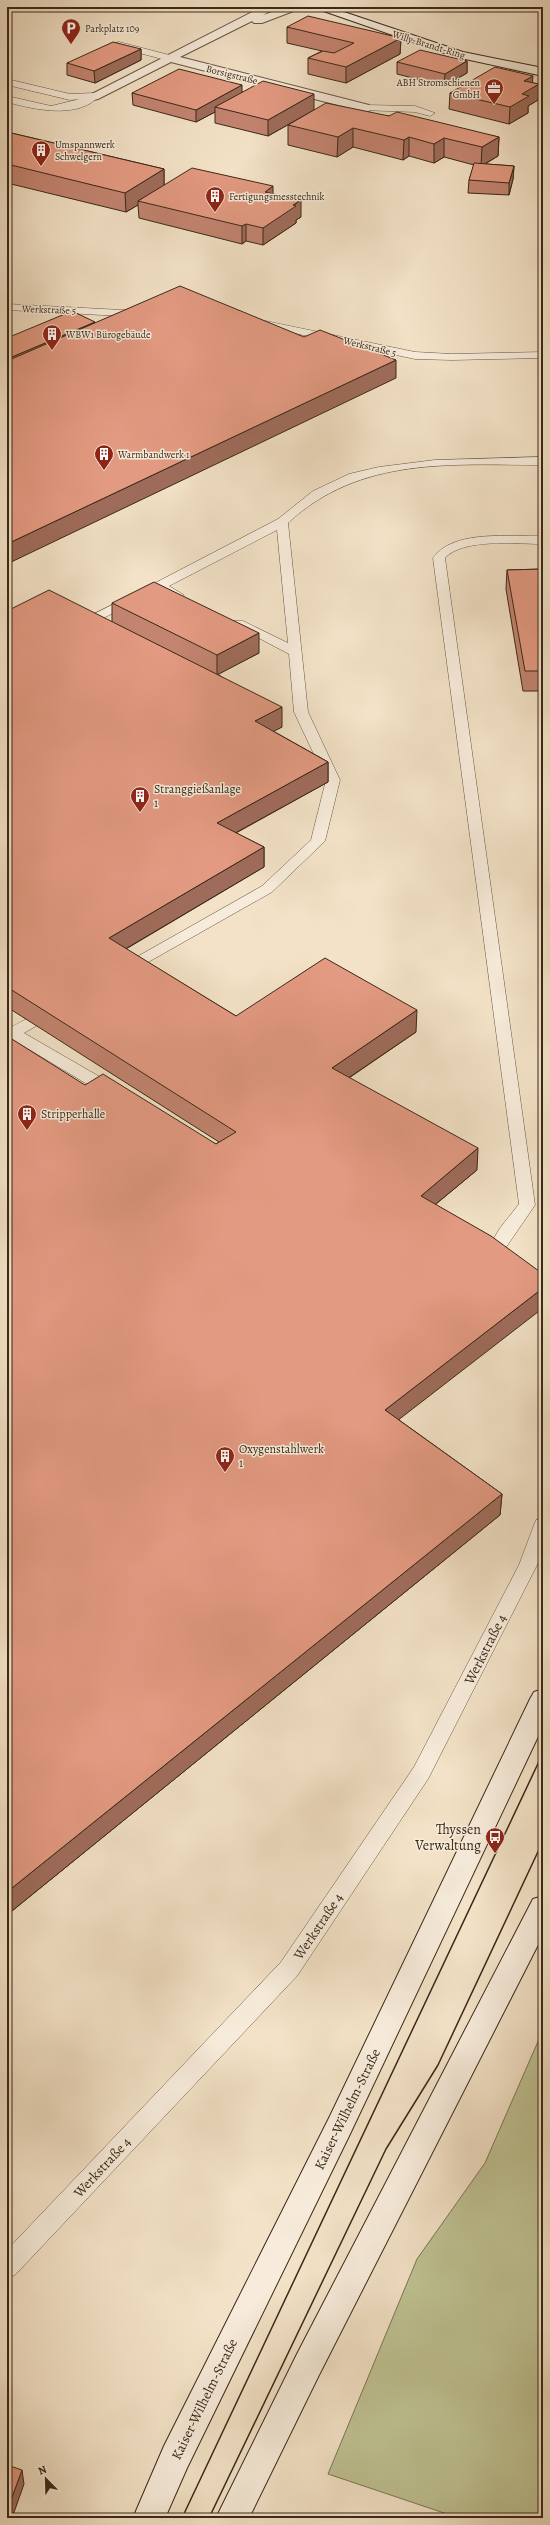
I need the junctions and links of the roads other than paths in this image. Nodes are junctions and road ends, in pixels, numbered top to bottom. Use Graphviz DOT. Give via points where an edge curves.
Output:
graph roads {
  1 [pos="271,7"];
  2 [pos="298,7"];
  3 [pos="318,7"];
  4 [pos="355,7"];
  5 [pos="389,18"];
  6 [pos="226,31"];
  7 [pos="117,45"];
  8 [pos="170,58"];
  9 [pos="526,69"];
  10 [pos="543,72"];
  11 [pos="543,75"];
  12 [pos="7,82"];
  13 [pos="94,96"];
  14 [pos="7,99"];
  15 [pos="365,108"];
  16 [pos="430,113"];
  17 [pos="7,307"];
  18 [pos="154,315"];
  19 [pos="238,320"];
  20 [pos="543,354"];
  21 [pos="543,461"];
  22 [pos="282,522"];
  23 [pos="543,540"];
  24 [pos="159,586"];
  25 [pos="187,600"];
  26 [pos="230,620"];
  27 [pos="80,624"];
  28 [pos="293,651"];
  29 [pos="114,976"];
  30 [pos="60,1006"];
  31 [pos="10,1031"];
  32 [pos="130,1102"];
  33 [pos="490,1258"];
  34 [pos="543,1524"];
  35 [pos="543,1698"];
  36 [pos="543,1907"];
  37 [pos="7,2267"];
  38 [pos="149,2518"];
  39 [pos="232,2518"];
  1 -- 6 [label="main road"];
  2 -- 6 [label="main road"];
  3 -- 9 [label="main road, Willy-Brandt-Ring" via="460,55"];
  4 -- 5 [label="main road, Willy-Brandt-Ring"];
  6 -- 8 [label="main road"];
  7 -- 8 [label="lane"];
  8 -- 13 [label="main road"];
  8 -- 15 [label="main road, Borsigstraße"];
  9 -- 10 [label="main road, Willy-Brandt-Ring"];
  9 -- 11 [label="main road"];
  12 -- 13 [label="lane" via="70,97"];
  13 -- 14 [label="lane" via="62,110"];
  15 -- 16 [label="lane" via="415,109"];
  17 -- 18 [label="lane, Werkstraße 5"];
  19 -- 20 [label="lane, Werkstraße 5" via="288,326 396,353 422,356"];
  21 -- 22 [label="lane" via="438,463 364,474 326,489 302,503"];
  22 -- 24 [label="lane"];
  22 -- 28 [label="lane"];
  23 -- 33 [label="lane" via="465,542 447,549 439,558 527,1205"];
  24 -- 25 [label="lane"];
  24 -- 27 [label="lane"];
  26 -- 28 [label="lane"];
  28 -- 29 [label="lane" via="300,712 333,780 318,842 267,889"];
  30 -- 31 [label="lane"];
  31 -- 32 [label="lane"];
  34 -- 37 [label="lane, Werkstraße 4" via="528,1565 421,1773 289,1969"];
  35 -- 38 [label="main road, Kaiser-Wilhelm-Straße" via="340,2124 175,2457"];
  36 -- 39 [label="main road" via="474,2046 290,2397"];
}
